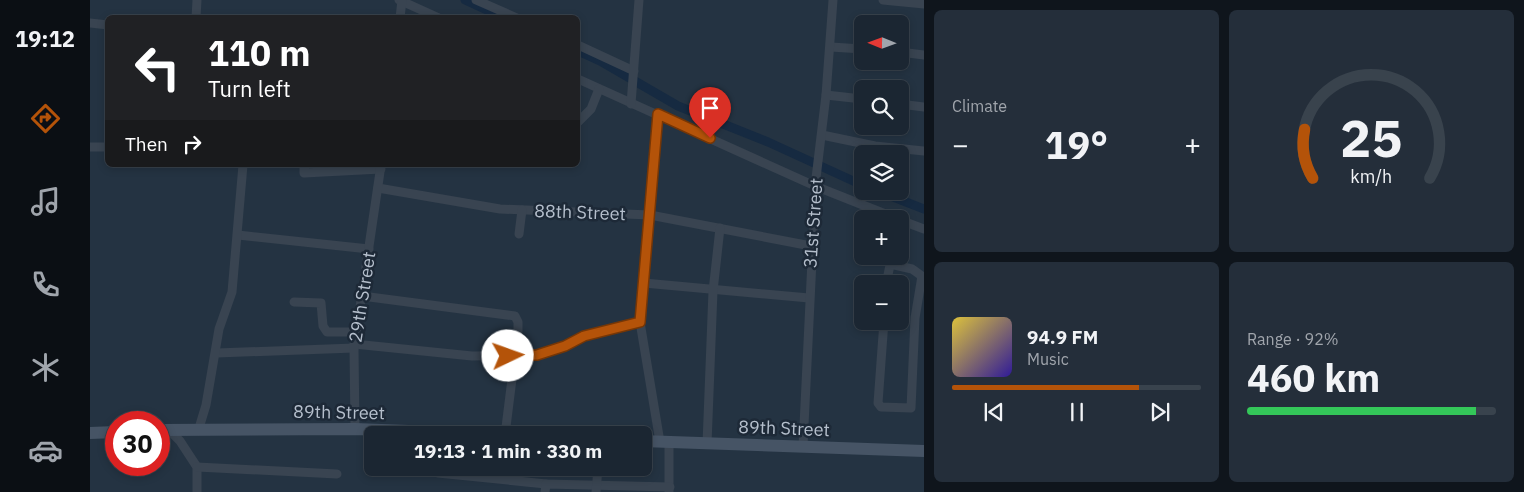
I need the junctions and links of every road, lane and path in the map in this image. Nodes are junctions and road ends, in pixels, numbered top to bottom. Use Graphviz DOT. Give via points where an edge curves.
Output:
graph roads {
  1 [pos="197,0"];
  2 [pos="401,0"];
  3 [pos="476,0"];
  4 [pos="639,0"];
  5 [pos="833,0"];
  6 [pos="883,0"];
  7 [pos="924,4"];
  8 [pos="196,15"];
  9 [pos="400,15"];
  10 [pos="433,15"];
  11 [pos="509,15"];
  12 [pos="90,22"];
  13 [pos="105,24"];
  14 [pos="580,46"];
  15 [pos="831,46"];
  16 [pos="854,48"];
  17 [pos="909,53"];
  18 [pos="924,54"];
  19 [pos="634,74"];
  20 [pos="580,80"];
  21 [pos="598,89"];
  22 [pos="826,95"];
  23 [pos="854,98"];
  24 [pos="631,100"];
  25 [pos="909,105"];
  26 [pos="924,107"];
  27 [pos="658,114"];
  28 [pos="580,120"];
  29 [pos="822,135"];
  30 [pos="90,147"];
  31 [pos="105,147"];
  32 [pos="924,150"];
  33 [pos="243,167"];
  34 [pos="304,167"];
  35 [pos="381,167"];
  36 [pos="816,182"];
  37 [pos="378,188"];
  38 [pos="522,210"];
  39 [pos="879,210"];
  40 [pos="650,215"];
  41 [pos="909,223"];
  42 [pos="720,228"];
  43 [pos="924,229"];
  44 [pos="519,234"];
  45 [pos="238,235"];
  46 [pos="811,246"];
  47 [pos="369,249"];
  48 [pos="903,265"];
  49 [pos="644,283"];
  50 [pos="713,291"];
  51 [pos="362,296"];
  52 [pos="809,298"];
  53 [pos="294,302"];
  54 [pos="640,322"];
  55 [pos="883,330"];
  56 [pos="356,332"];
  57 [pos="354,346"];
  58 [pos="217,353"];
  59 [pos="515,356"];
  60 [pos="499,426"];
  61 [pos="199,428"];
  62 [pos="355,429"];
  63 [pos="364,429"];
  64 [pos="170,430"];
  65 [pos="105,432"];
  66 [pos="90,433"];
  67 [pos="170,434"];
  68 [pos="652,441"];
  69 [pos="665,442"];
  70 [pos="707,444"];
  71 [pos="803,446"];
  72 [pos="924,452"];
  73 [pos="197,467"];
  74 [pos="337,474"];
  75 [pos="476,476"];
  76 [pos="597,476"];
  77 [pos="489,477"];
  78 [pos="546,488"];
  79 [pos="596,489"];
  80 [pos="670,489"];
  81 [pos="197,492"];
  1 -- 8 [label="street"];
  2 -- 9 [label="street"];
  2 -- 10 [label="street"];
  3 -- 11 [label="street"];
  4 -- 19 [label="street"];
  5 -- 15 [label="street, 31st Street"];
  6 -- 7 [label="street"];
  12 -- 13 [label="street"];
  14 -- 19 [label="street"];
  15 -- 16 [label="street"];
  15 -- 22 [label="street, 31st Street"];
  17 -- 18 [label="street"];
  19 -- 24 [label="street"];
  20 -- 21 [label="street"];
  21 -- 24 [label="street"];
  21 -- 28 [label="street" via="591,109"];
  22 -- 23 [label="street"];
  22 -- 29 [label="street, 31st Street"];
  24 -- 27 [label="street"];
  25 -- 26 [label="street"];
  27 -- 36 [label="street"];
  27 -- 40 [label="street"];
  29 -- 32 [label="street" via="875,146"];
  29 -- 36 [label="street, 31st Street"];
  30 -- 31 [label="street"];
  33 -- 45 [label="street"];
  34 -- 35 [label="street" via="304,173"];
  35 -- 37 [label="street, 29th Street"];
  36 -- 39 [label="street"];
  36 -- 46 [label="street, 31st Street"];
  37 -- 38 [label="street, 88th Street"];
  37 -- 47 [label="street, 29th Street"];
  38 -- 40 [label="street, 88th Street"];
  38 -- 44 [label="street"];
  40 -- 42 [label="street, 88th Street"];
  40 -- 49 [label="street"];
  41 -- 43 [label="street"];
  42 -- 46 [label="street, 88th Street"];
  42 -- 50 [label="street"];
  45 -- 47 [label="street"];
  45 -- 58 [label="street" via="232,292 219,329"];
  46 -- 52 [label="street, 31st Street"];
  47 -- 51 [label="street, 29th Street"];
  48 -- 55 [label="street" via="922,276 915,318 912,408 887,409 878,403"];
  49 -- 50 [label="street"];
  49 -- 54 [label="street"];
  50 -- 52 [label="street"];
  50 -- 70 [label="street"];
  51 -- 56 [label="street, 29th Street"];
  51 -- 59 [label="street" via="515,316 518,322"];
  52 -- 71 [label="street, 31st Street"];
  53 -- 56 [label="street" via="321,303 323,326 327,332"];
  54 -- 59 [label="street" via="584,336 537,355"];
  54 -- 69 [label="street"];
  56 -- 57 [label="street, 29th Street"];
  57 -- 58 [label="street"];
  57 -- 59 [label="street" via="472,356"];
  57 -- 62 [label="street, 29th Street"];
  58 -- 61 [label="street"];
  59 -- 60 [label="street"];
  61 -- 62 [label="street, 89th Street"];
  61 -- 64 [label="street, 89th Street"];
  62 -- 63 [label="street, 89th Street"];
  65 -- 66 [label="street"];
  67 -- 73 [label="street" via="180,441"];
  68 -- 69 [label="street, 89th Street"];
  69 -- 70 [label="street, 89th Street"];
  69 -- 80 [label="street"];
  70 -- 71 [label="street, 89th Street"];
  71 -- 72 [label="street, 89th Street"];
  73 -- 74 [label="street"];
  73 -- 81 [label="street"];
  75 -- 77 [label="street"];
  76 -- 79 [label="street"];
  77 -- 78 [label="street"];
  78 -- 79 [label="street"];
  79 -- 80 [label="street"];
}
